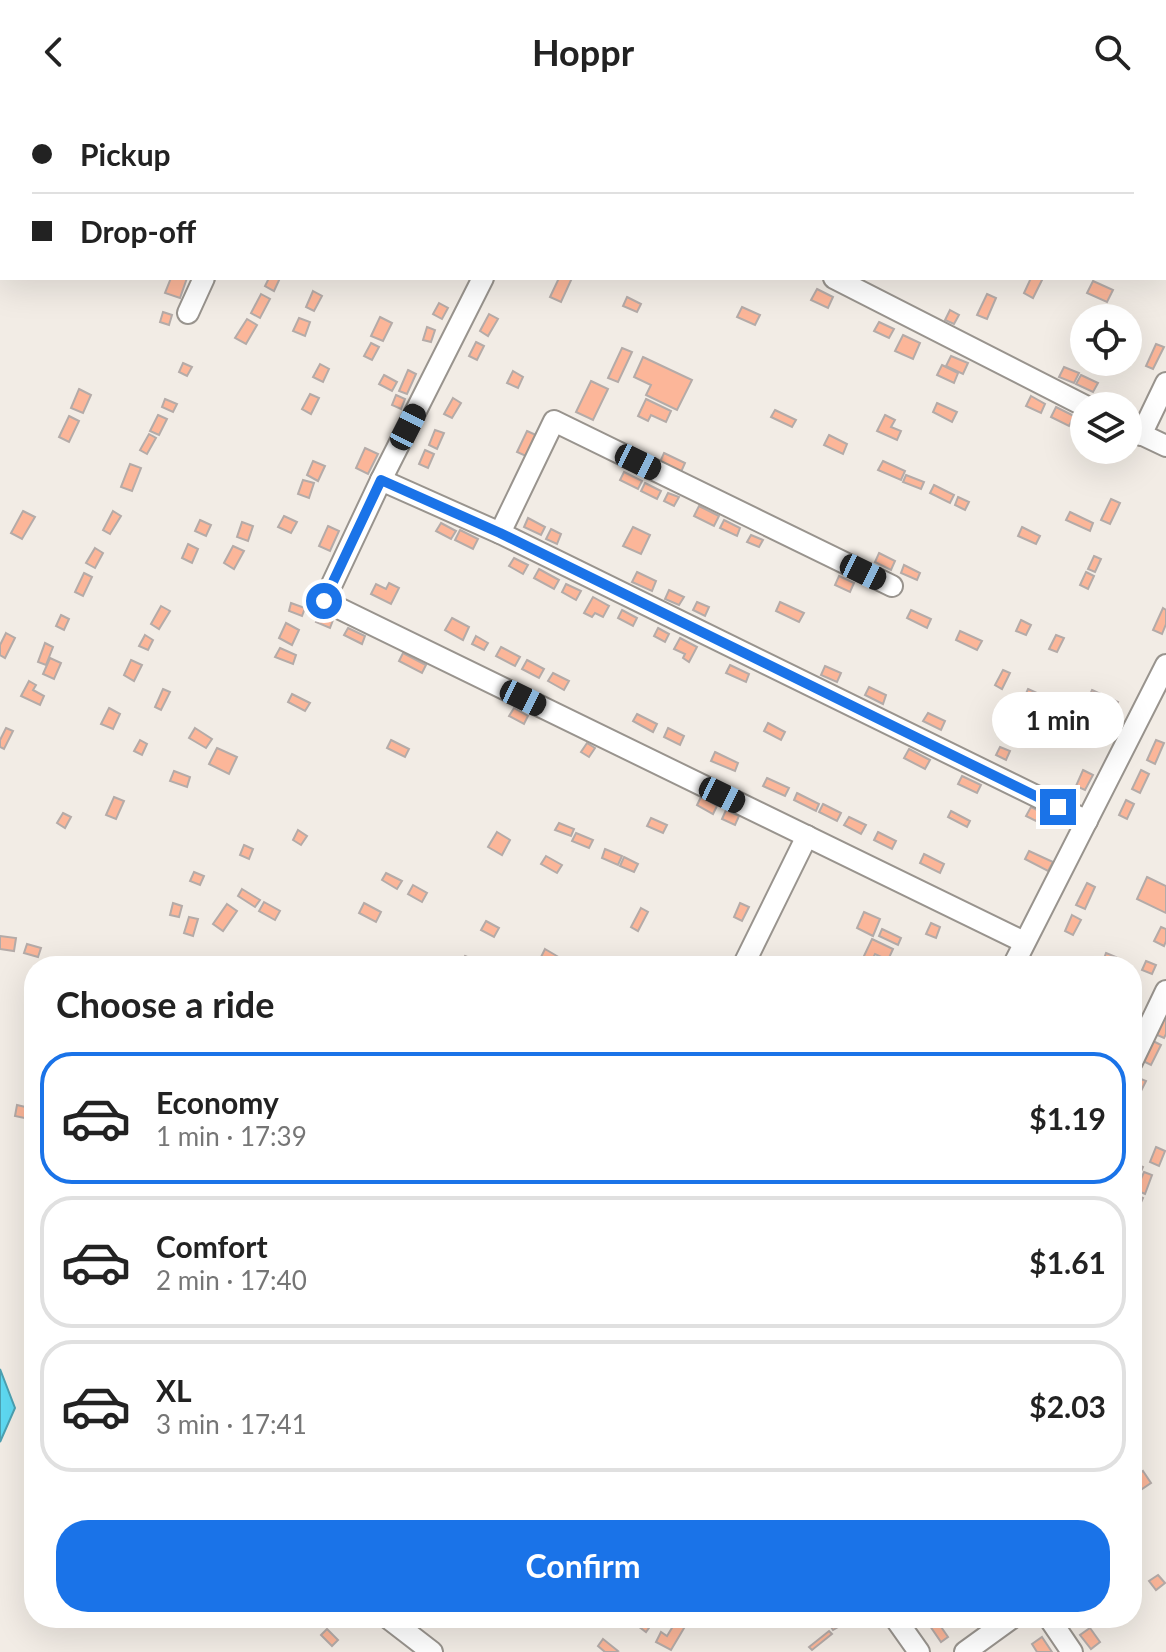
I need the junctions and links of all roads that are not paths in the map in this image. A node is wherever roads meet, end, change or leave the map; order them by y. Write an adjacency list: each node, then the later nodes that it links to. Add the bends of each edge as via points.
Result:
1 (203, 280): 4 (street)
2 (482, 280): 10 (street)
3 (838, 280): 6 (street)
4 (188, 313)
5 (1166, 383): 7 (street)
6 (1070, 398)
7 (1142, 420)
8 (1142, 434): 9 (street)
9 (1166, 446)
10 (381, 480): 11 (street); 15 (street, via 324,601)
11 (500, 533): 12 (street, via 554,421); 14 (street)
12 (892, 586)
13 (1166, 665): 14 (street)
14 (1087, 821): 16 (street)
15 (807, 836): 16 (street); 17 (street)
16 (1024, 942): 18 (street)
17 (748, 956)
18 (1018, 956)
19 (1166, 991): 20 (street)
20 (1142, 1041)
21 (401, 1628): 25 (street)
22 (902, 1628): 26 (street)
23 (998, 1628): 27 (street)
24 (1056, 1628): 28 (street)
25 (432, 1652)
26 (919, 1652)
27 (965, 1652)
28 (1072, 1652)

